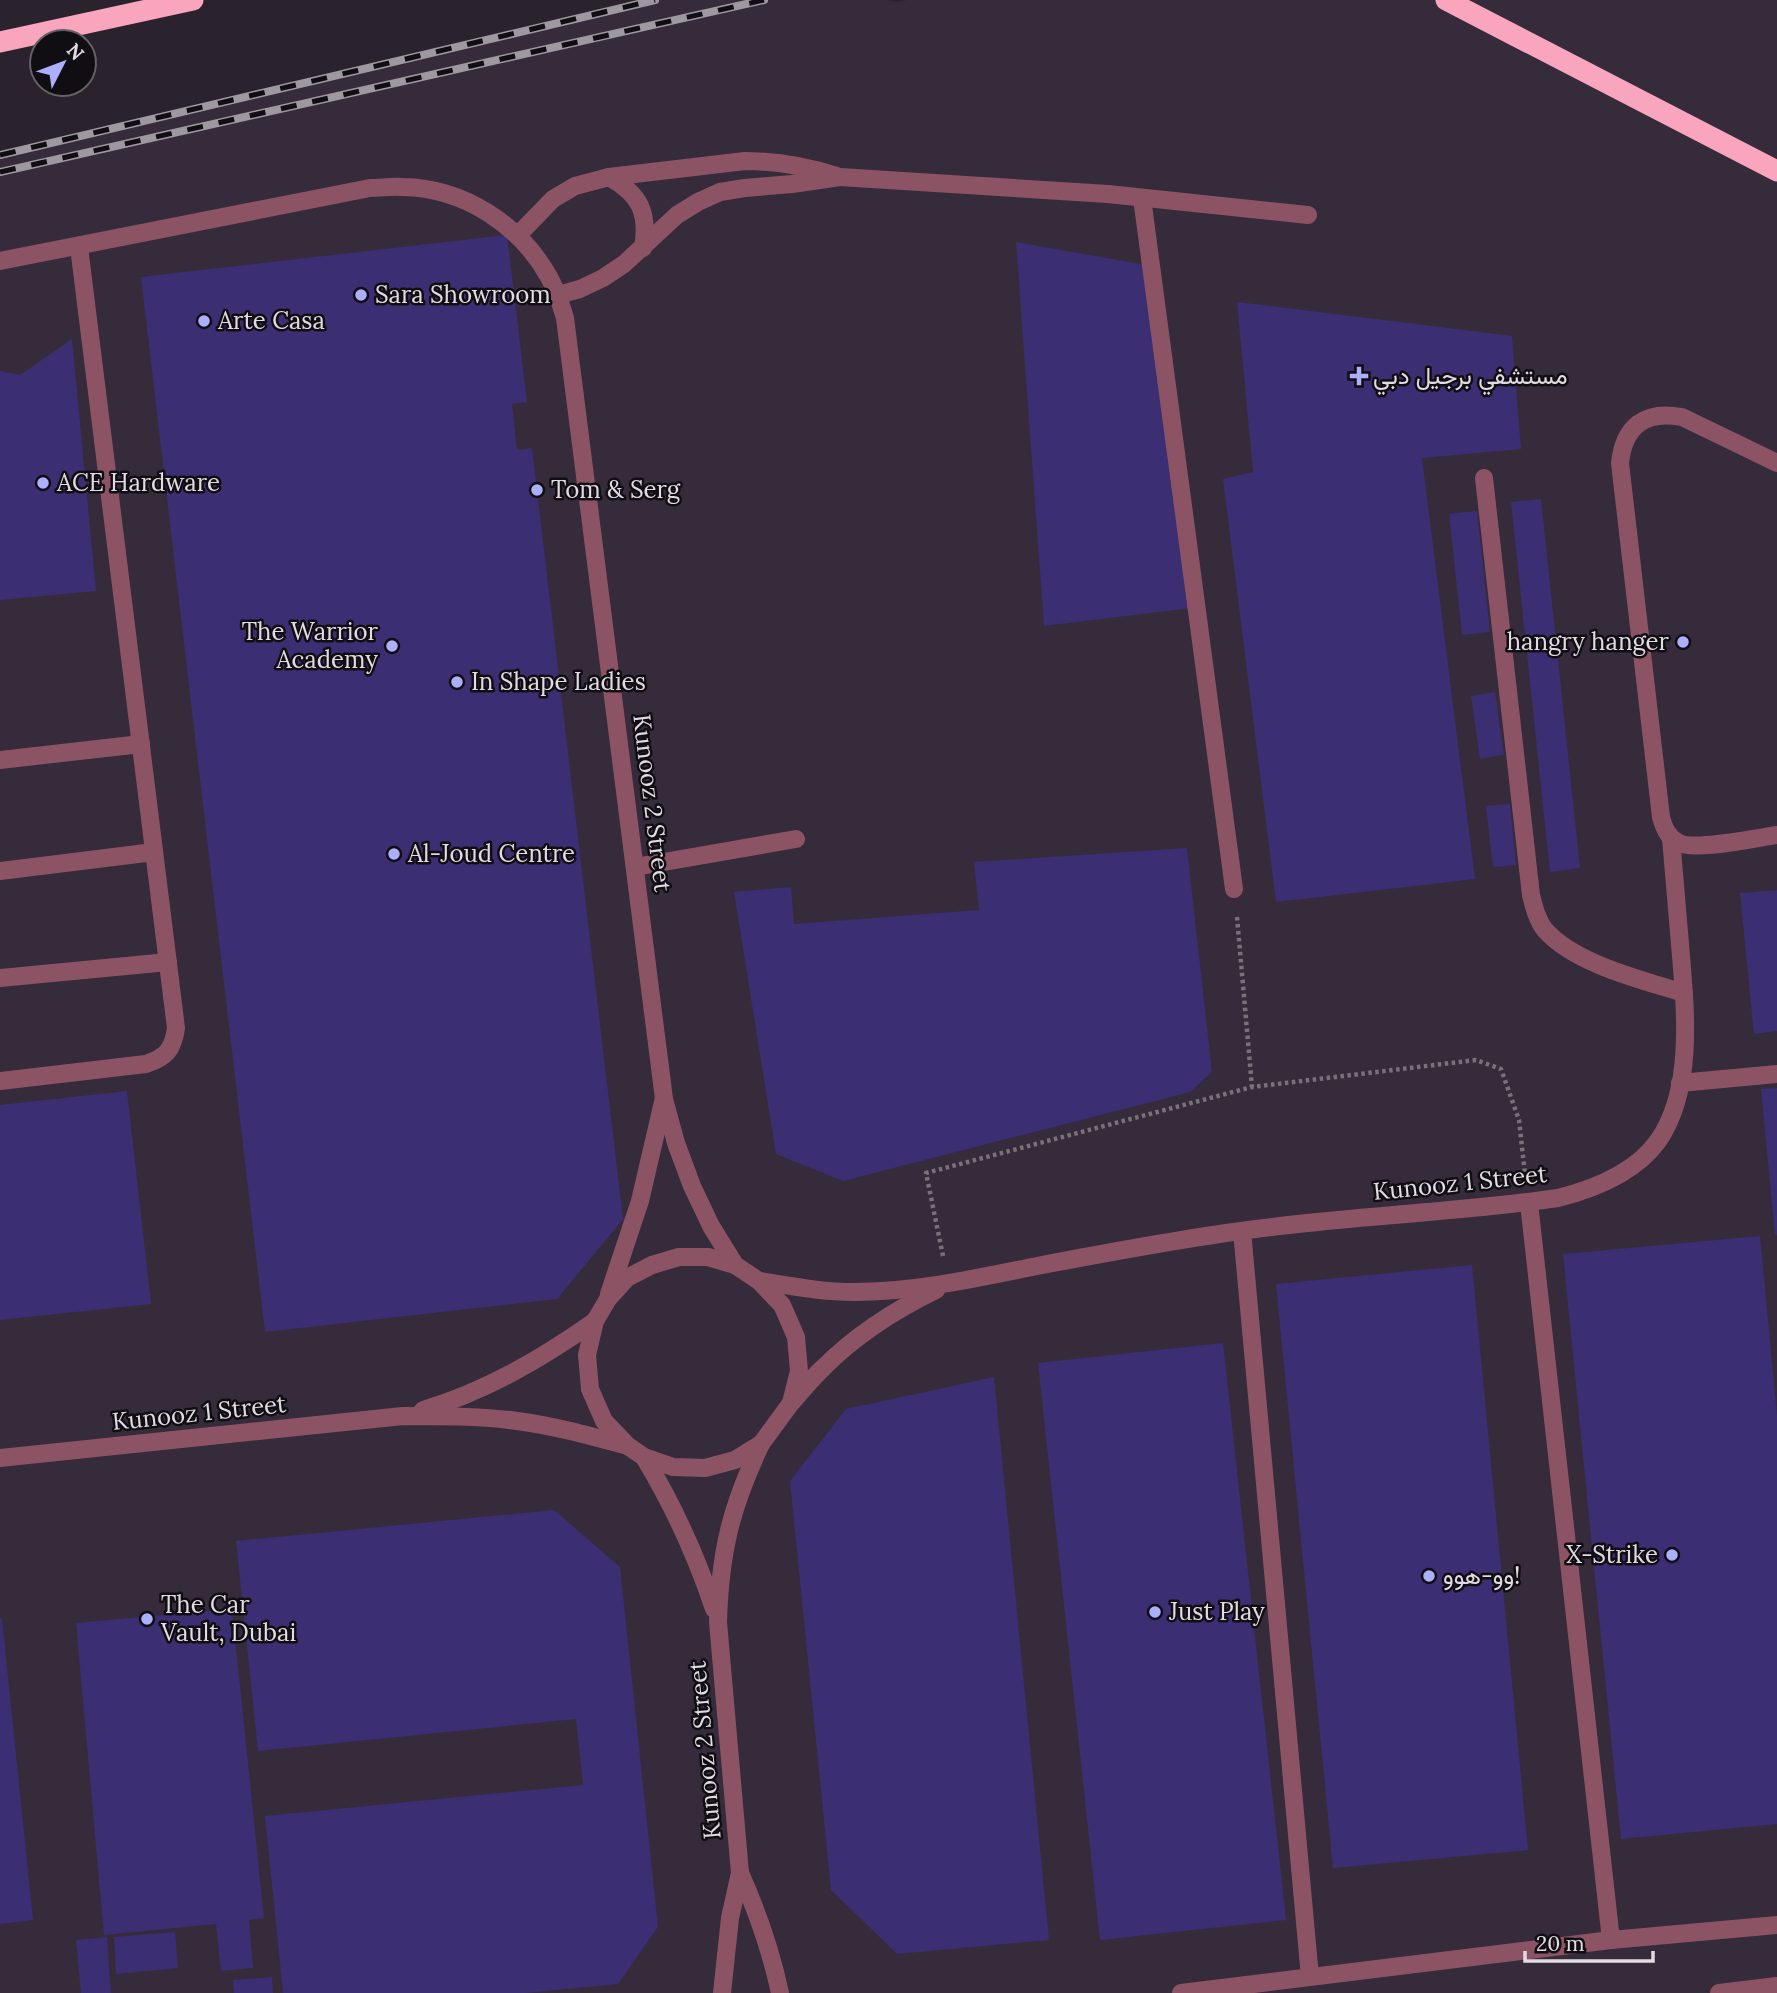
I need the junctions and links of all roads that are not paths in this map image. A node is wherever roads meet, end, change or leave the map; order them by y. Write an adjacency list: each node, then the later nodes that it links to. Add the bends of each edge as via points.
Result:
1 (193, 0): 3 (highway)
2 (1446, 0): 4 (highway)
3 (0, 42)
4 (1777, 171)
5 (609, 177): 6 (street, via 745,161 793,164); 9 (street, via 575,186 553,199); 11 (street, via 636,198 646,232)
6 (840, 177): 7 (street); 11 (street, via 720,192 677,215)
7 (1142, 198): 8 (street); 24 (street)
8 (1308, 215)
9 (518, 235): 10 (street, Kunooz 2 Street, via 471,203 441,192 405,187 370,188); 13 (street, Kunooz 2 Street)
10 (79, 247): 12 (street, Kunooz 2 Street); 16 (street)
11 (643, 248): 13 (street, via 603,278)
12 (0, 261)
13 (558, 295): 22 (street, Kunooz 2 Street, via 572,362)
14 (1777, 463): 19 (street, Kunooz 1 Street, via 1667,414 1638,424 1621,448 1661,817)
15 (1484, 478): 27 (street, via 1535,913 1544,929 1575,952 1605,968)
16 (141, 744): 17 (street); 21 (street)
17 (0, 760)
18 (1777, 835): 19 (street, via 1694,846)
19 (1671, 838): 27 (street, Kunooz 1 Street)
20 (796, 839): 22 (street)
21 (154, 852): 23 (street); 25 (street)
22 (635, 867): 31 (street, Kunooz 2 Street)
23 (0, 871)
24 (1234, 889)
25 (168, 962): 26 (street); 29 (street, via 176,1028 174,1040 159,1060)
26 (0, 978)
27 (1684, 993): 30 (street, Kunooz 1 Street)
28 (1777, 1074): 30 (street)
29 (0, 1081)
30 (1680, 1083): 32 (street, Kunooz 1 Street, via 1657,1142 1637,1162 1587,1191)
31 (664, 1099): 34 (street, Kunooz 2 Street, via 692,1186); 37 (street, Kunooz 2 Street, via 640,1200)
32 (1528, 1202): 33 (street, Kunooz 1 Street); 48 (street)
33 (1242, 1231): 36 (street, Kunooz 1 Street); 49 (street)
34 (735, 1265): 35 (street); 37 (street, via 680,1257 627,1278)
35 (759, 1280): 36 (street, Kunooz 1 Street, via 853,1292); 39 (street, via 782,1305 796,1337 799,1371)
36 (948, 1283): 39 (street, Kunooz 1 Street, via 862,1334 824,1366)
37 (608, 1299): 38 (street)
38 (595, 1321): 40 (street, Kunooz 1 Street, via 484,1388); 42 (street, via 587,1355 590,1389 604,1421)
39 (791, 1403): 41 (street)
40 (403, 1416): 42 (street, Kunooz 1 Street, via 516,1421); 44 (street, Kunooz 1 Street)
41 (761, 1444): 43 (street, via 735,1460 705,1468 673,1467); 45 (street, Kunooz 2 Street, via 732,1512 719,1585)
42 (628, 1446): 43 (street)
43 (644, 1457): 45 (street, Kunooz 2 Street, via 687,1537)
44 (0, 1458)
45 (718, 1622): 46 (street, Kunooz 2 Street)
46 (740, 1873): 51 (street, Kunooz 2 Street); 52 (street, Kunooz 2 Street, via 759,1915)
47 (1777, 1925): 48 (street)
48 (1611, 1940): 49 (street)
49 (1310, 1977): 53 (street)
50 (1777, 1986): 54 (street)
51 (722, 1993)
52 (779, 1993)
53 (1181, 1993)
54 (1719, 1993)

